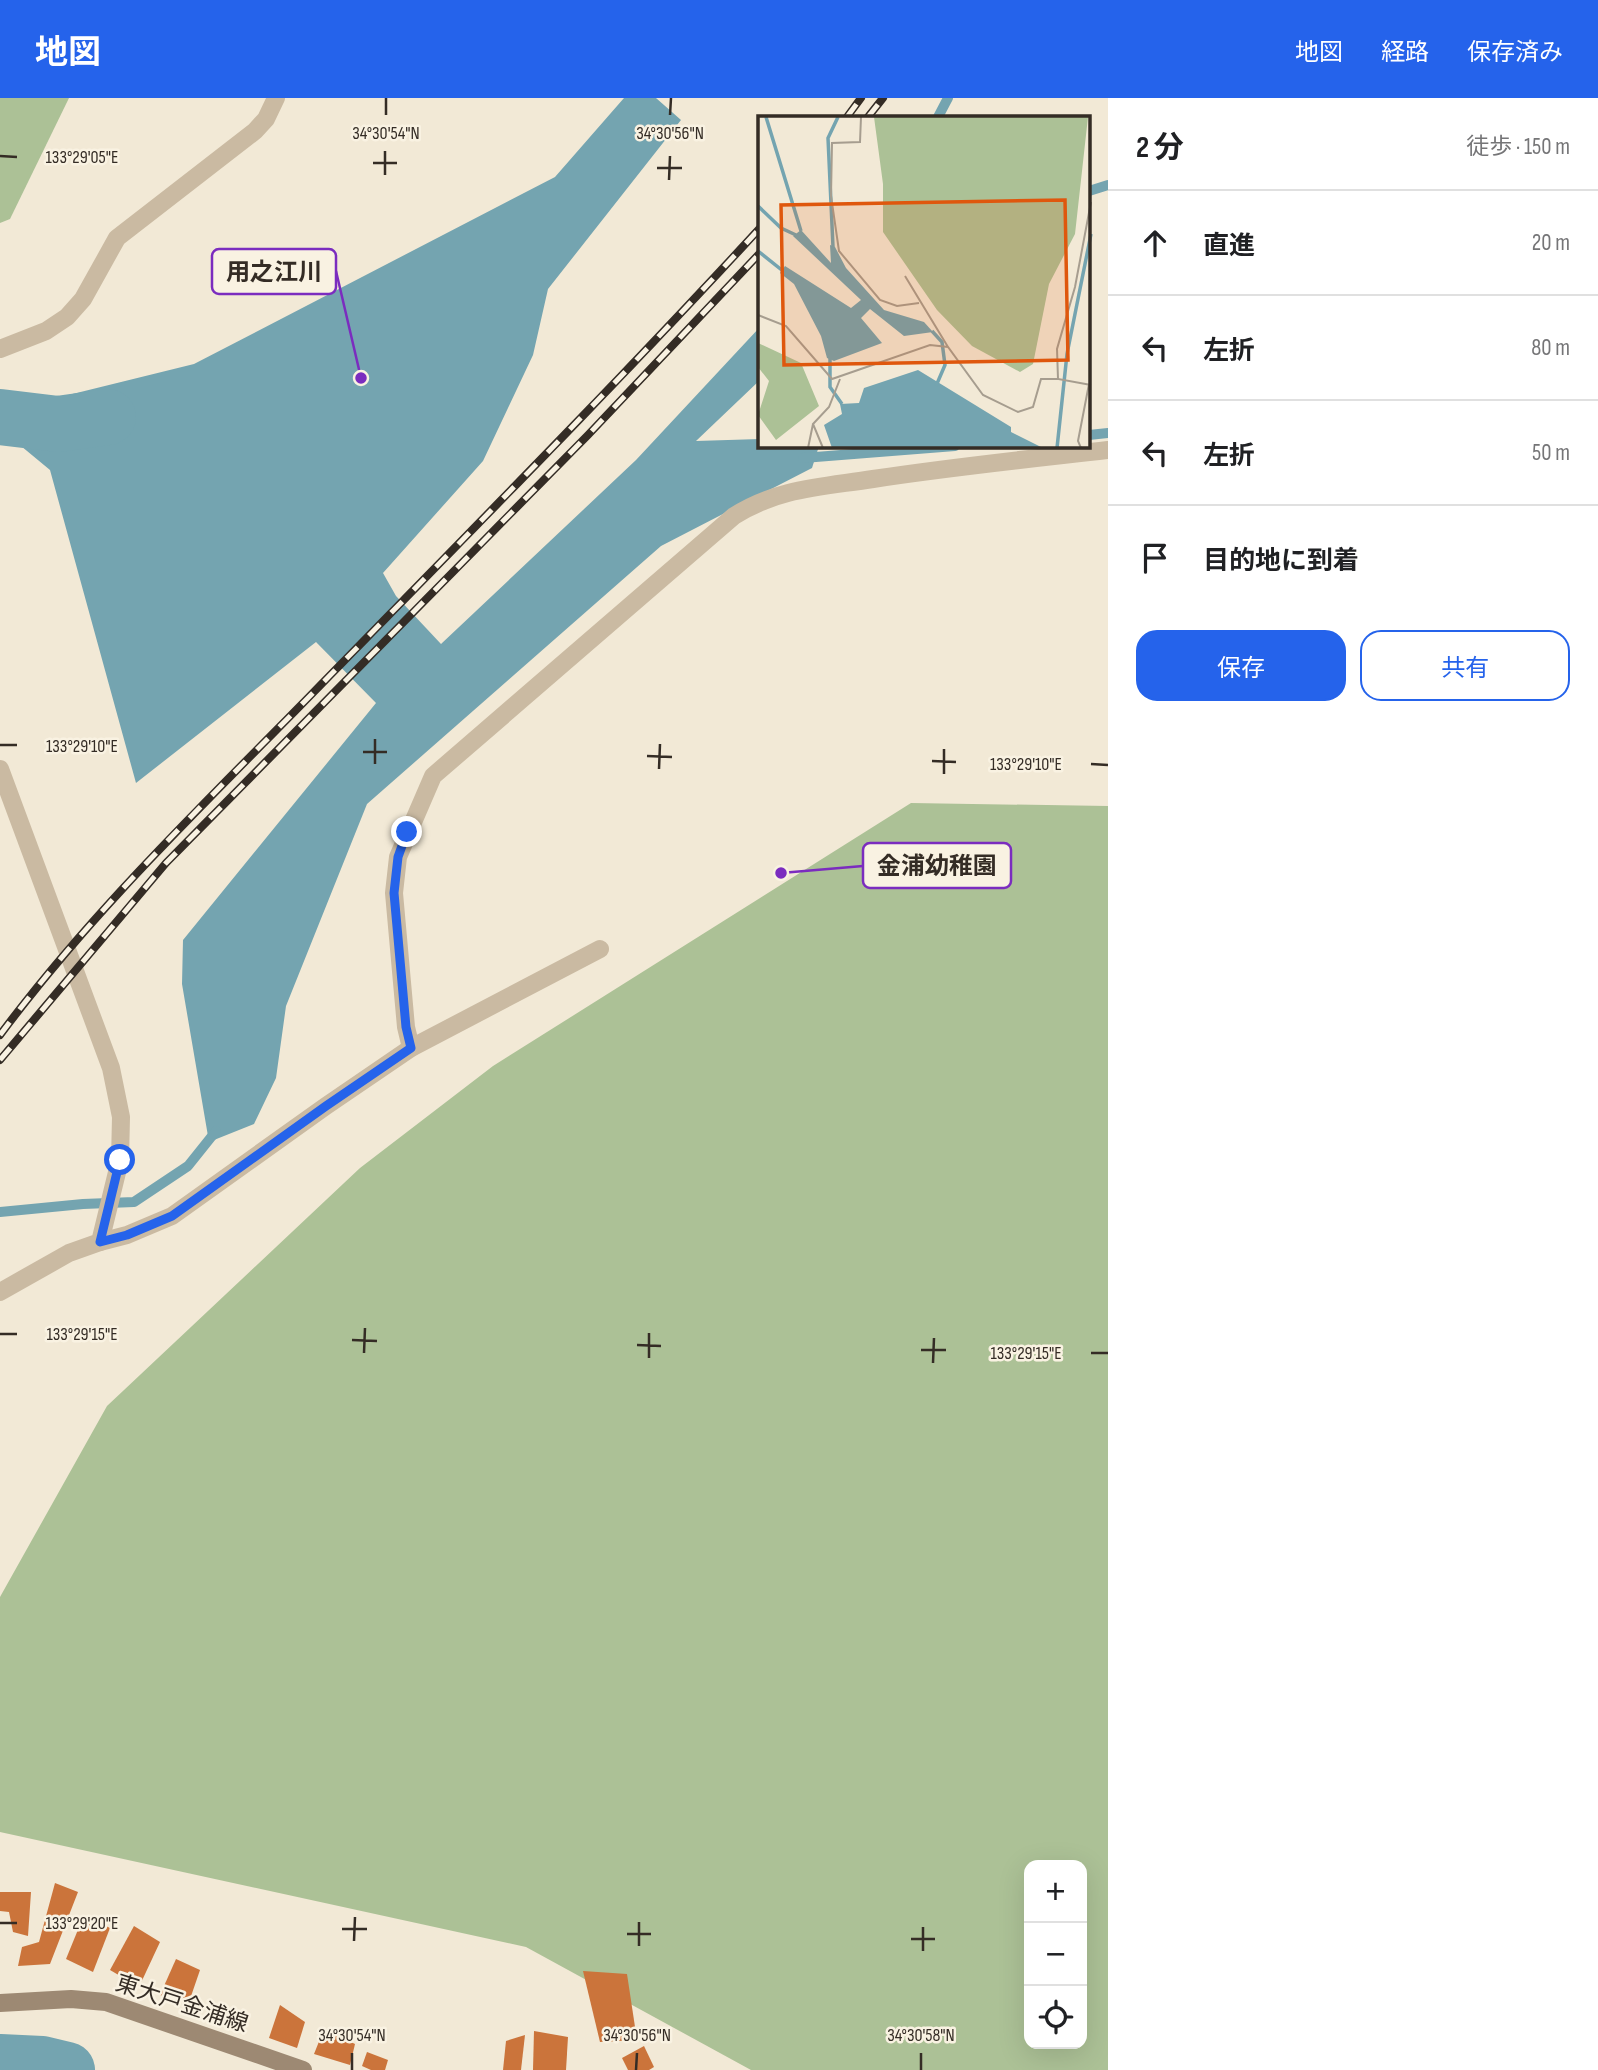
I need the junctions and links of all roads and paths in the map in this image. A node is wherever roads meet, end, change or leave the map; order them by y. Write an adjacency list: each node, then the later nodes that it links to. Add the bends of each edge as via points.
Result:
1 (276, 98): 2 (street, via 255,131 117,239 83,299 67,317 46,331)
2 (0, 349)
3 (1108, 450): 6 (street, via 947,467 782,493 734,516 433,776 398,857 394,893)
4 (0, 769): 7 (street, via 111,1068 121,1117 120,1160)
5 (600, 949): 6 (street)
6 (411, 1048): 7 (street, via 172,1216 127,1235)
7 (101, 1234): 8 (street)
8 (0, 1292)
9 (0, 2003): 10 (main road, 東大戸金浦線, via 106,2002)
10 (303, 2070)

